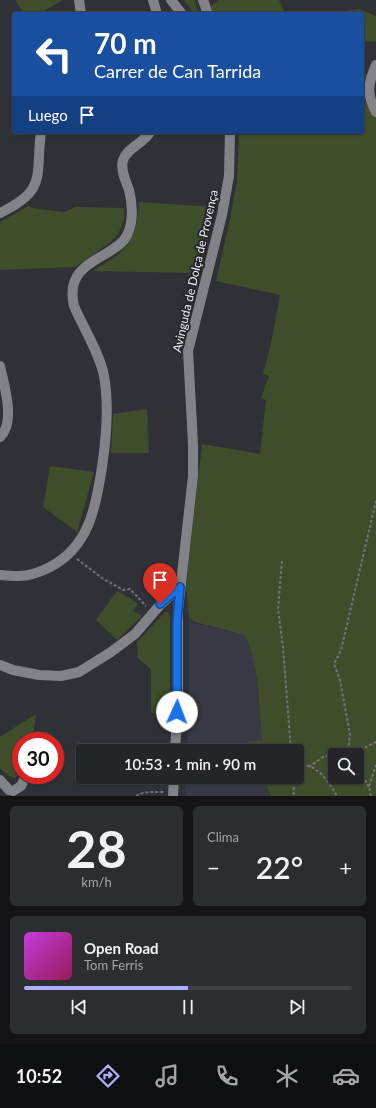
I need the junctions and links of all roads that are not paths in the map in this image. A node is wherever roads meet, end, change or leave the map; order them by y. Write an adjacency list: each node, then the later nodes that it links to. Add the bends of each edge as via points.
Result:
1 (79, 0): 5 (street)
2 (153, 0): 6 (street)
3 (171, 0): 7 (street)
4 (203, 0): 8 (street)
5 (81, 12)
6 (156, 12)
7 (180, 12)
8 (207, 12)
9 (376, 65): 10 (street, via 369,86 370,100)
10 (376, 112)
11 (41, 134): 14 (street, via 36,183 23,200)
12 (148, 134): 17 (street, via 123,160 132,209 125,239 82,269 74,280 72,289 74,306 101,365 106,386 106,443 92,516 79,544 58,563 32,575)
13 (230, 134): 18 (street, Avinguda de Dolça de Provença, via 229,176 222,215 188,351 193,476)
14 (0, 214)
15 (0, 366): 16 (street, via 8,415 7,426)
16 (0, 437)
17 (0, 575)
18 (180, 587): 19 (street, via 160,604 135,634 79,672 61,676 39,675); 20 (street, Avinguda de Dolça de Provença)
19 (0, 665)
20 (175, 744)
21 (0, 780): 22 (street, via 13,791)
22 (22, 784)
23 (174, 784): 24 (street)
24 (174, 795)

